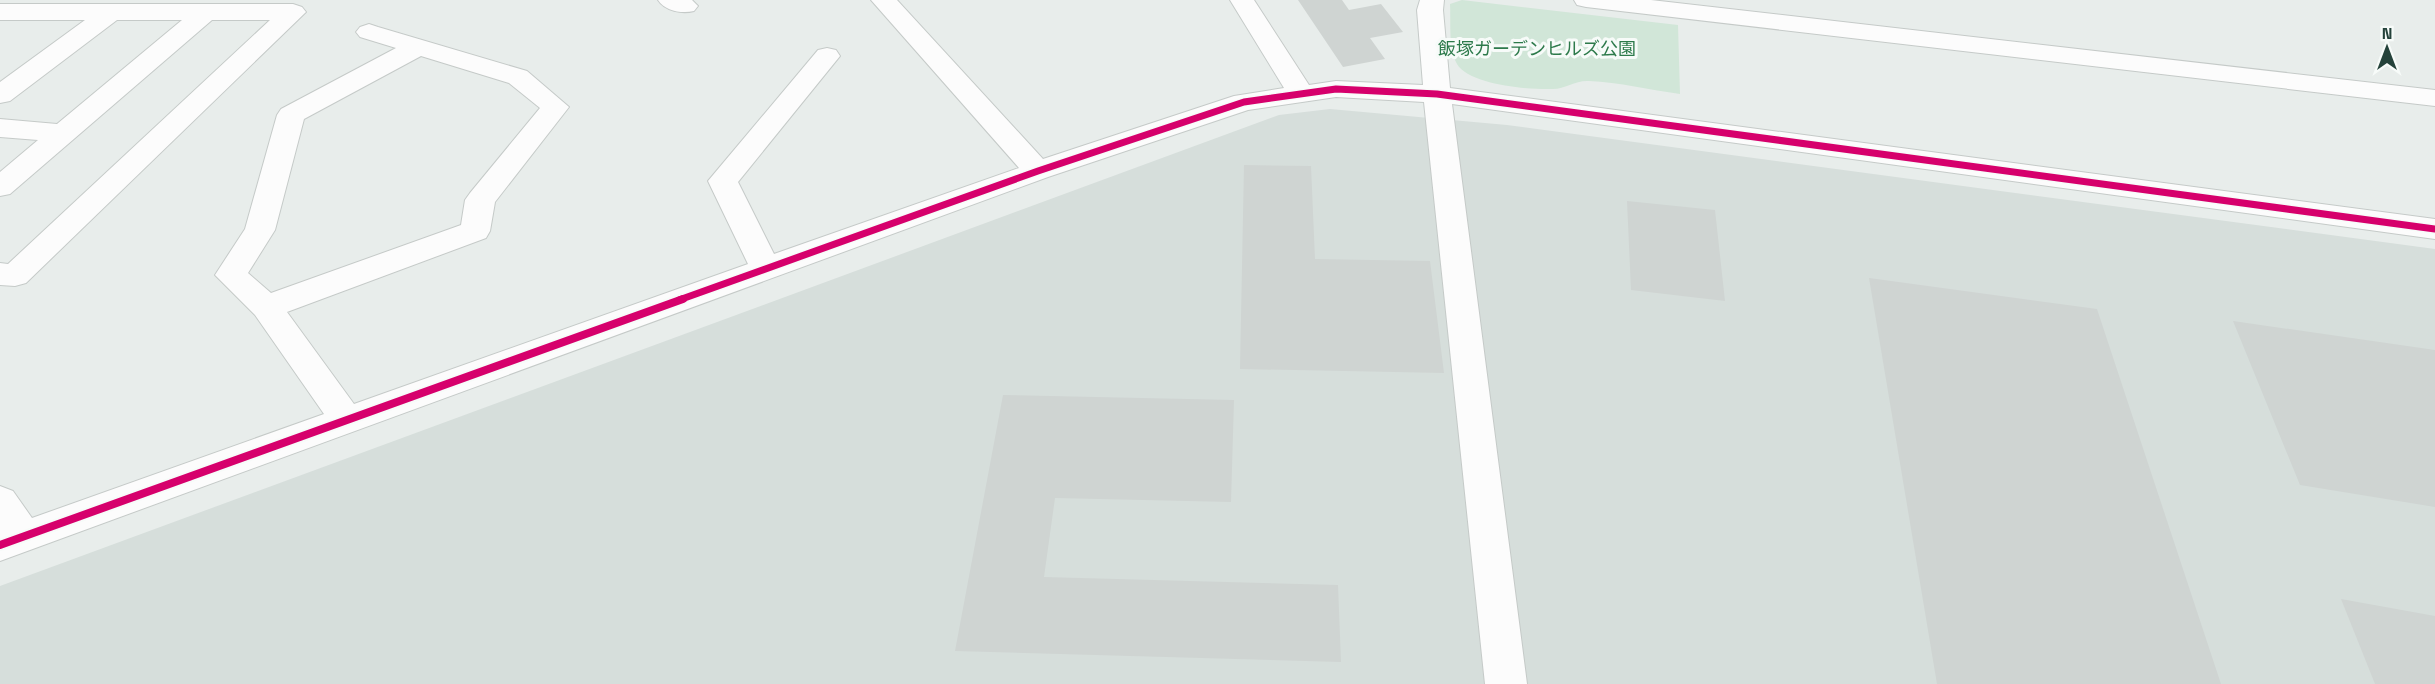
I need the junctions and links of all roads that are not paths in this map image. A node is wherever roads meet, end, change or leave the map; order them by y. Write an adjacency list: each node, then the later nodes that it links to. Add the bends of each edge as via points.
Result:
1 (8, 0): 6 (street)
2 (882, 0): 21 (street)
3 (1242, 0): 15 (street)
4 (1586, 0): 8 (street)
5 (1425, 3): 16 (street)
6 (0, 4)
7 (298, 6): 11 (street); 25 (street, via 15,275)
8 (1761, 10): 18 (street)
9 (0, 12): 10 (street)
10 (111, 12): 11 (street); 17 (street)
11 (206, 12): 20 (street)
12 (369, 32): 13 (street)
13 (418, 47): 26 (street, via 291,115 260,230 231,275); 26 (street, via 518,77 555,107 480,200 476,231)
14 (827, 56): 24 (street, via 723,182)
15 (1301, 94): 16 (street, via 1336,89); 21 (street, via 1244,102)
16 (1437, 94): 23 (street); 30 (street)
17 (0, 95)
18 (2435, 98)
19 (0, 128): 20 (street)
20 (62, 133): 22 (street)
21 (1038, 171): 24 (street)
22 (0, 187)
23 (2435, 230)
24 (766, 269): 27 (street)
25 (0, 274)
26 (266, 307): 27 (street)
27 (347, 420): 29 (street)
28 (0, 501): 29 (street)
29 (12, 540)
30 (1506, 684)

